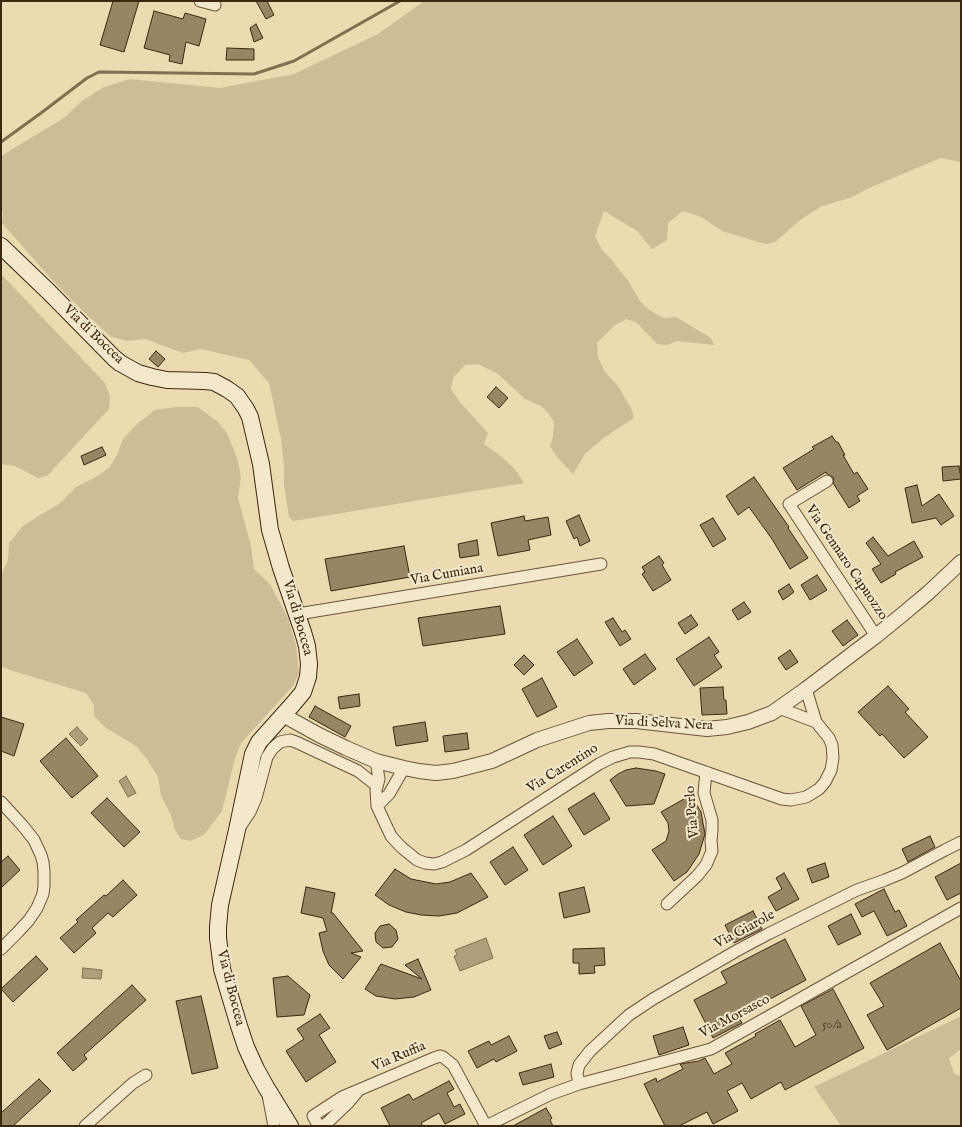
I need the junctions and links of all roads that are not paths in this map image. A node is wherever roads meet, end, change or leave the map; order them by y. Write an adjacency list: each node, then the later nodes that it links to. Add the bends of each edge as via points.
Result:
1 (200, 1): 2 (street)
2 (215, 5)
3 (1, 246): 7 (main road, Via di Boccea, via 126,367 138,373 167,380 214,382 241,400 250,417 270,530)
4 (827, 481): 8 (street, Via Gennaro Capuozzo, via 789,504)
5 (961, 562): 8 (street, Via di Selva Nera)
6 (601, 564): 7 (street, Via Cumiana)
7 (298, 614): 11 (main road, Via di Boccea, via 308,646 309,671 303,692)
8 (876, 636): 9 (street, Via di Selva Nera)
9 (806, 689): 10 (street, Via di Selva Nera); 12 (street, Via Carentino)
10 (779, 708): 12 (street); 14 (street, Via di Selva Nera, via 748,722 707,729 636,721 590,723 537,740 492,761 468,767 436,773)
11 (283, 715): 13 (street, Via di Selva Nera, via 332,742); 19 (main road, Via di Boccea, via 259,742 253,754)
12 (816, 722): 15 (street, Via Carentino, via 829,738 833,758 825,782 806,797 782,799)
13 (376, 761): 14 (street, Via di Selva Nera); 16 (street, Via Carentino, via 379,779)
14 (404, 768): 18 (street, via 389,794)
15 (706, 772): 18 (street, Via Carentino, via 654,754 630,752 613,757 576,778 466,850 434,864 417,860 401,847 392,836); 21 (street, Via Perlo, via 704,793 712,820 712,851 706,865 697,876)
16 (377, 786): 18 (street, Via Carentino); 19 (street, via 358,771 296,742 280,742 267,757 256,798)
17 (1, 802): 23 (street, via 34,840 43,862 44,886 37,908 29,920)
18 (377, 806)
19 (237, 830): 26 (main road, Via di Boccea, via 220,905 219,949 226,986 238,1026)
20 (961, 842): 25 (street, Via Giarole, via 902,873 857,890 768,934 653,999 629,1015 590,1051 579,1065)
21 (667, 904)
22 (961, 908): 25 (street, Via Morsasco, via 711,1049)
23 (1, 949)
24 (146, 1075): 28 (street, via 133,1083)
25 (579, 1084): 31 (street, Via Morsasco, via 551,1094)
26 (266, 1087): 29 (street); 30 (main road, Via di Boccea)
27 (358, 1091): 31 (street, Via Ruffia, via 440,1056 453,1065)
28 (84, 1126)
29 (274, 1126)
30 (290, 1126)
31 (486, 1126)

